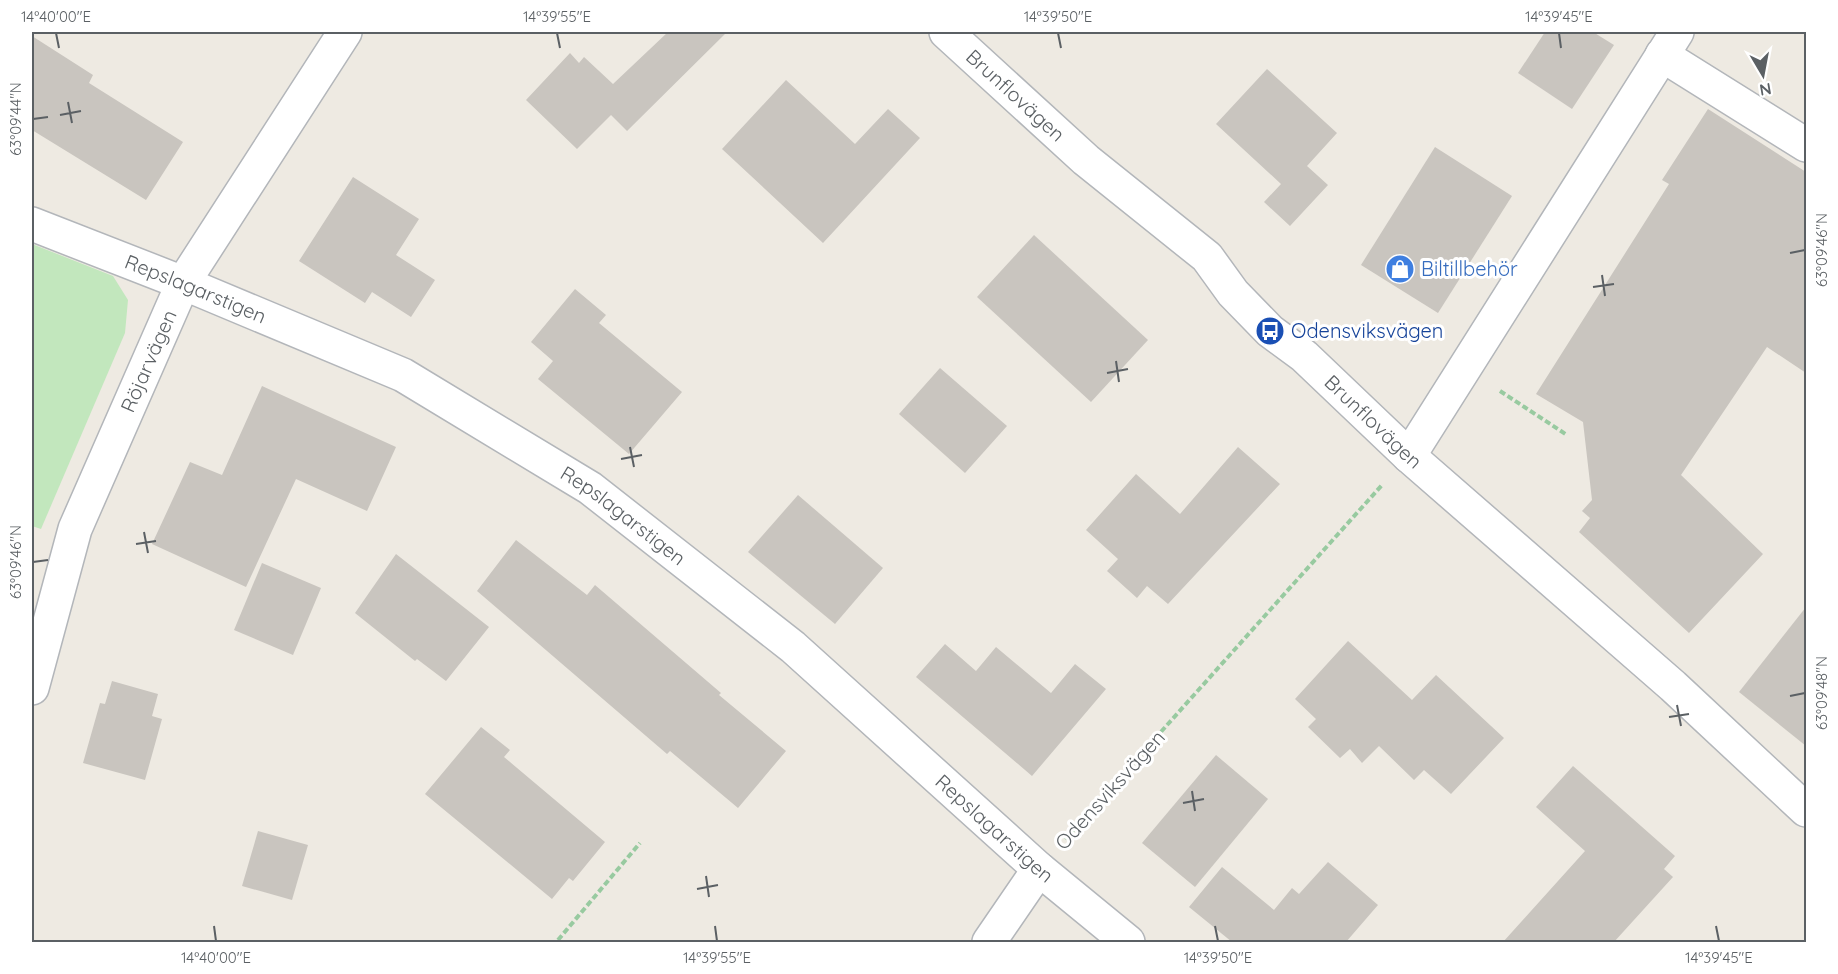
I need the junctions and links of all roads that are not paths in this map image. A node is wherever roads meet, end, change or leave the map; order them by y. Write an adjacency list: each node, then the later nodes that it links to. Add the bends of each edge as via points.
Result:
1 (345, 32): 6 (street, Röjarvägen)
2 (946, 32): 7 (street, Brunflovägen, via 1086,160 1208,257 1233,293 1269,331 1304,356)
3 (1670, 43): 4 (street); 7 (street)
4 (1806, 145)
5 (32, 224): 6 (street, Repslagarstigen)
6 (183, 283): 8 (street, Röjarvägen, via 75,529); 10 (street, Repslagarstigen, via 403,375 590,488 793,647)
7 (1409, 456): 9 (street, Brunflovägen, via 1665,678)
8 (32, 688)
9 (1806, 810)
10 (1039, 869): 11 (street); 12 (street, Repslagarstigen)
11 (989, 942)
12 (1128, 942)

